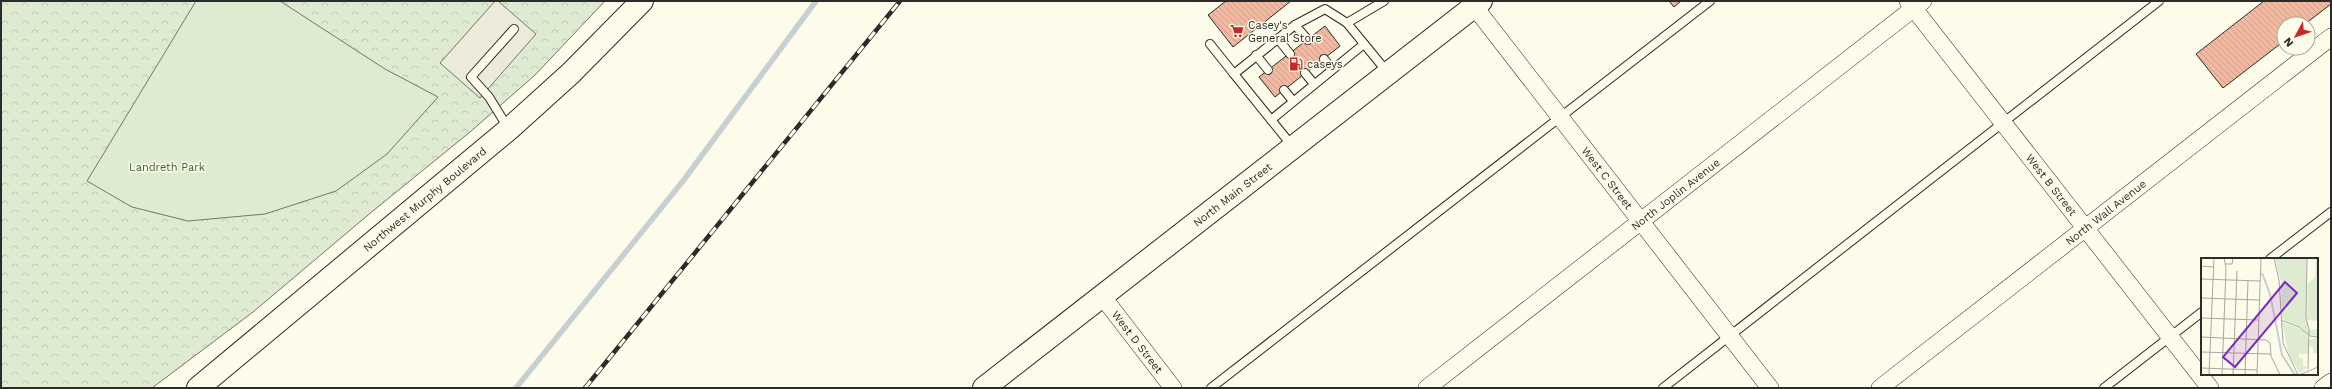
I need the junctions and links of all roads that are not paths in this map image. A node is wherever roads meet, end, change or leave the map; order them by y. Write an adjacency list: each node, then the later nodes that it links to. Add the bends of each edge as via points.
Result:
1 (642, 1): 29 (main road, Northwest Murphy Boulevard, via 571,73)
2 (1384, 1): 7 (lane)
3 (1710, 1): 26 (lane)
4 (2159, 1): 28 (lane)
5 (1475, 3): 22 (main road, North Main Street); 26 (street, West C Street)
6 (1915, 3): 28 (street, West B Street); 32 (street, North Joplin Avenue)
7 (1347, 23): 8 (lane, via 1325,9); 14 (lane)
8 (1296, 24): 11 (lane); 12 (lane)
9 (514, 29): 29 (lane, via 472,77)
10 (2331, 38): 33 (street, North Wall Avenue)
11 (1278, 39): 15 (lane); 16 (lane)
12 (1308, 40)
13 (1210, 44): 21 (lane)
14 (1364, 44): 19 (lane); 22 (lane)
15 (1290, 54)
16 (1256, 55): 18 (lane); 21 (lane)
17 (1324, 58): 19 (lane)
18 (1268, 70)
19 (1332, 70): 23 (lane)
20 (1305, 73): 23 (lane)
21 (1234, 74): 27 (lane)
22 (1388, 74): 30 (main road, North Main Street)
23 (1314, 84): 25 (lane)
24 (1284, 90): 25 (lane)
25 (1293, 102): 27 (lane)
26 (1560, 118): 32 (street, West C Street); 43 (lane)
27 (1271, 120): 30 (lane)
28 (2003, 123): 33 (street, West B Street); 37 (lane)
29 (509, 130): 40 (main road, Northwest Murphy Boulevard)
30 (1293, 147): 35 (main road, North Main Street)
31 (2331, 212): 34 (lane)
32 (1641, 222): 37 (street, West C Street); 44 (street, North Joplin Avenue)
33 (2086, 228): 38 (street, West B Street); 47 (street, North Wall Avenue)
34 (2271, 258)
35 (1102, 296): 41 (main road, North Main Street); 42 (street, West D Street)
36 (2201, 313): 38 (lane)
37 (1729, 336): 45 (lane); 46 (street, West C Street)
38 (2170, 337): 48 (lane); 49 (street, West B Street)
39 (2331, 382): 50 (street)
40 (198, 388)
41 (984, 388)
42 (1173, 388)
43 (1211, 388)
44 (1427, 388)
45 (1663, 388)
46 (1770, 388)
47 (1880, 388)
48 (2104, 388)
49 (2210, 388)
50 (2323, 388)

